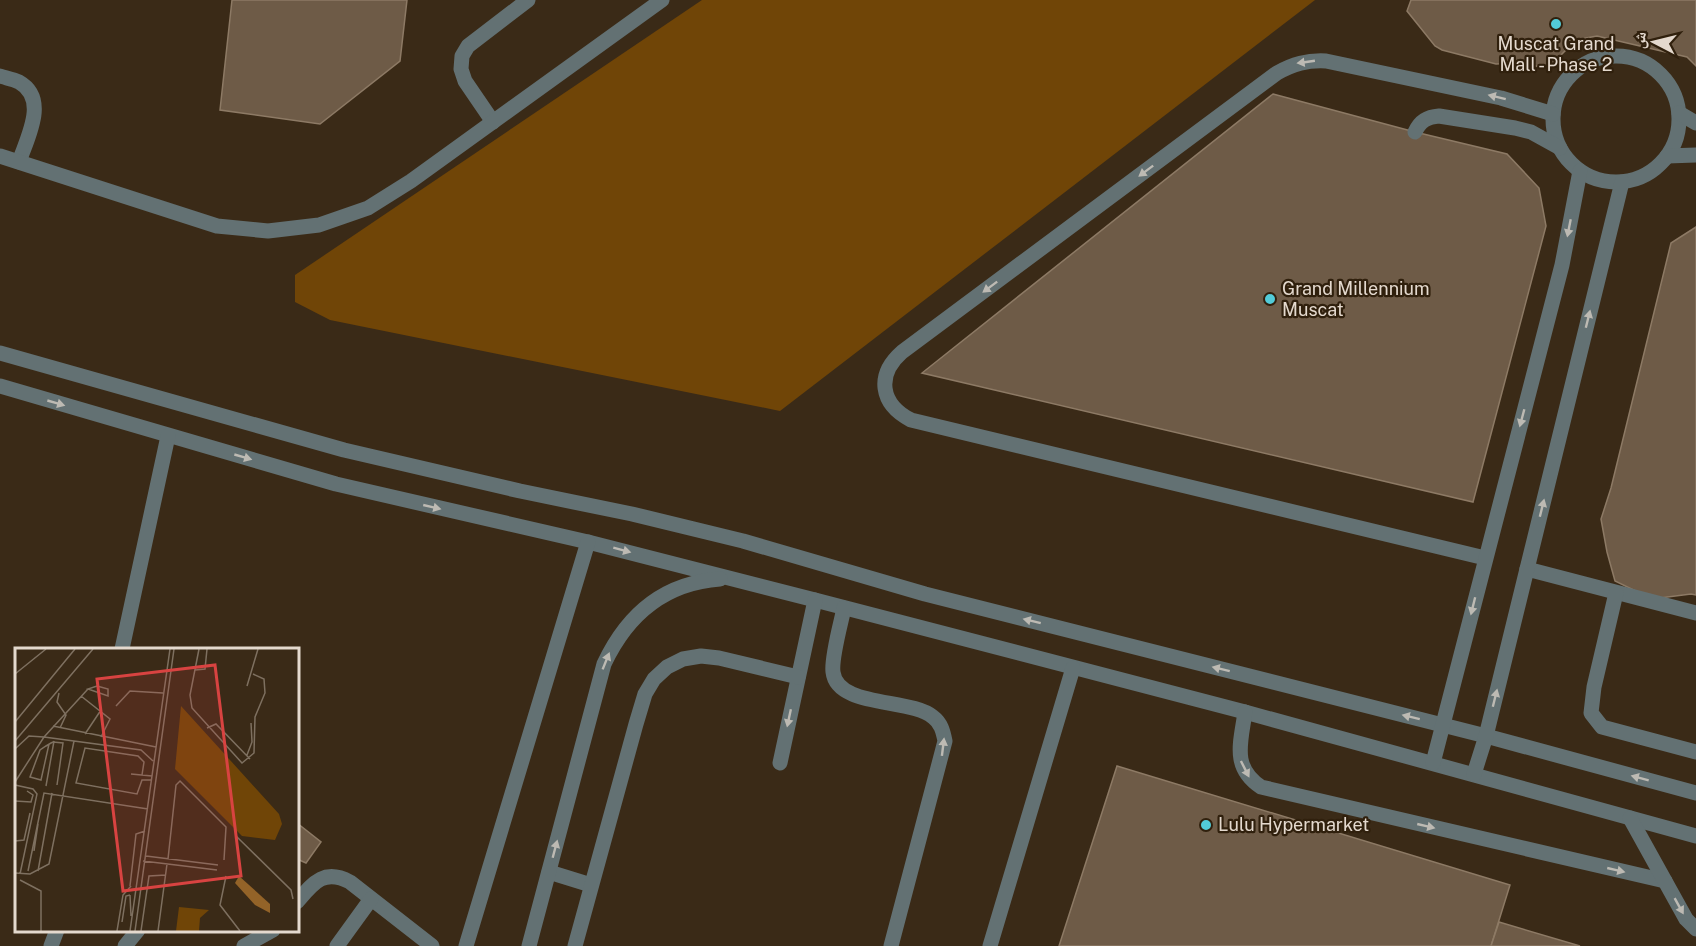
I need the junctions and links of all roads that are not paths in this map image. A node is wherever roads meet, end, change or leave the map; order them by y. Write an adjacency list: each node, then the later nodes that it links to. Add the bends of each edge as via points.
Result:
1 (528, 0): 6 (street, via 468,46 462,56 465,81)
2 (662, 0): 6 (street)
3 (0, 76): 13 (street, via 19,82 34,101 35,113)
4 (1679, 112): 5 (street, via 1665,78 1634,57 1615,55 1597,58 1566,79); 7 (street); 12 (street, via 1674,143)
5 (1553, 114): 9 (street); 20 (street, one-way to 20, via 1501,98 1326,61 1288,66 902,352 893,360 885,383 891,406 911,420)
6 (493, 122): 13 (street, via 368,208 319,225 268,231 217,226)
7 (1696, 123)
8 (1415, 132): 9 (street, via 1424,120 1439,116 1531,132)
9 (1560, 148): 14 (street)
10 (1696, 155): 12 (street)
11 (0, 156): 13 (street)
12 (1667, 156): 15 (street, via 1655,169)
13 (19, 162)
14 (1580, 171): 15 (street, via 1593,178); 20 (street, one-way to 20, via 1562,265)
15 (1622, 182): 21 (street, one-way to 15)
16 (0, 353): 31 (street, one-way to 16, via 925,594 743,541 344,450)
17 (0, 387): 18 (street, one-way to 18)
18 (168, 436): 19 (street, one-way to 19, via 336,484); 27 (street)
19 (588, 542): 22 (street, one-way to 22); 54 (street)
20 (1485, 558): 31 (street, one-way to 31)
21 (1527, 569): 23 (street); 32 (street, one-way to 21)
22 (729, 578): 24 (street); 40 (street, one-way to 22, via 604,664 613,645 653,601 699,582)
23 (1616, 593): 26 (street); 33 (street, via 1591,713 1602,727)
24 (815, 600): 25 (street); 29 (street)
25 (844, 608): 28 (street); 57 (street, one-way to 25, via 944,750 944,732 927,712 852,694 838,685 833,670)
26 (1696, 614)
27 (122, 648)
28 (1073, 668): 30 (street); 58 (street)
29 (798, 677): 34 (street, one-way to 34); 42 (street, via 701,656 683,659 654,679 645,694)
30 (1245, 712): 35 (street); 41 (street, one-way to 41, via 1240,760 1244,771 1260,787)
31 (1442, 725): 32 (street); 35 (street)
32 (1486, 736): 36 (street); 37 (street, one-way to 32)
33 (1696, 752)
34 (780, 763)
35 (1433, 763): 36 (street)
36 (1474, 774): 38 (street)
37 (1696, 793)
38 (1630, 818): 39 (street); 41 (street)
39 (1696, 836)
40 (549, 872): 42 (street); 55 (street)
41 (1665, 881): 45 (street, one-way to 45)
42 (591, 885): 56 (street)
43 (371, 899): 44 (street, via 350,882 332,876 314,883); 52 (street); 53 (street)
44 (298, 901)
45 (1696, 929)
46 (57, 931): 50 (street)
47 (137, 931): 51 (street)
48 (271, 931): 49 (street)
49 (246, 945)
50 (51, 946)
51 (125, 946)
52 (337, 946)
53 (432, 946)
54 (466, 946)
55 (529, 946)
56 (575, 946)
57 (891, 946)
58 (990, 946)

